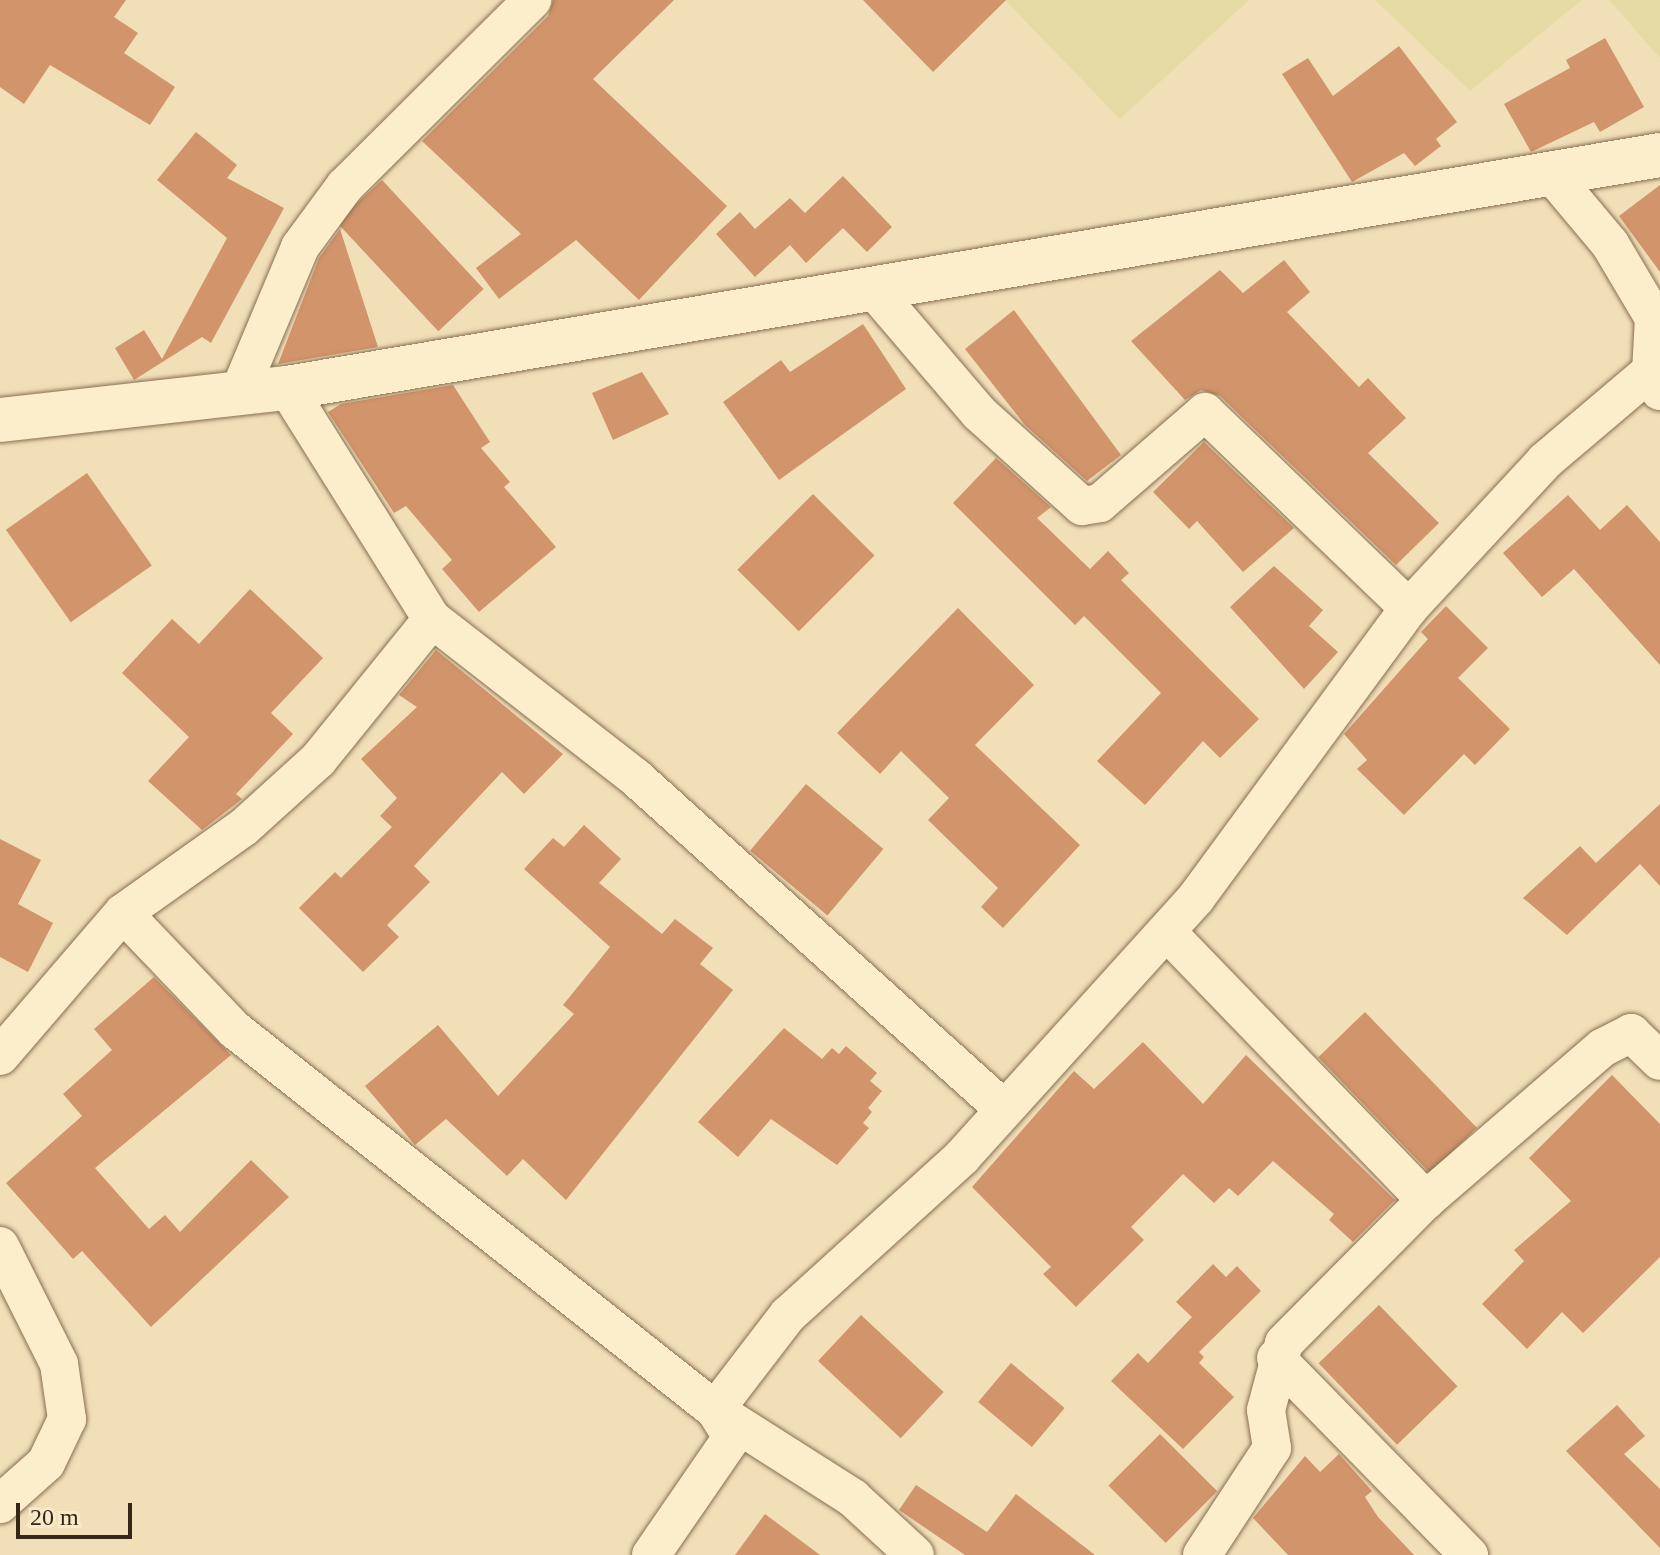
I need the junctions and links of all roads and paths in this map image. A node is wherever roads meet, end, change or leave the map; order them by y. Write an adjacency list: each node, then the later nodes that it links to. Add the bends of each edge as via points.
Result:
1 (532, 0): 7 (street, via 345,186 300,247)
2 (1660, 155): 3 (street)
3 (1553, 176): 4 (street); 5 (street, via 1610,244 1654,318)
4 (874, 290): 6 (street); 9 (street, via 979,413 1082,506 1100,503 1205,412)
5 (1656, 381): 9 (street, via 1545,461)
6 (287, 388): 7 (street); 10 (street)
7 (240, 390): 8 (street)
8 (0, 420)
9 (1409, 608): 12 (street)
10 (432, 619): 11 (street, via 318,760 244,827); 15 (street, via 635,777)
11 (123, 913): 13 (street); 19 (street, via 235,1030)
12 (1167, 932): 15 (street); 16 (street)
13 (0, 1056)
14 (1660, 1061): 16 (street, via 1631,1033 1602,1048)
15 (1004, 1109): 19 (street, via 895,1221 809,1292)
16 (1426, 1200): 18 (street, via 1284,1343)
17 (0, 1246): 20 (street, via 59,1364 67,1419 46,1463)
18 (1276, 1358): 23 (street, via 1266,1410 1272,1448); 24 (street)
19 (715, 1410): 21 (street, via 732,1437); 22 (street, via 807,1463)
20 (0, 1504)
21 (651, 1555)
22 (915, 1555)
23 (1202, 1555)
24 (1469, 1555)

